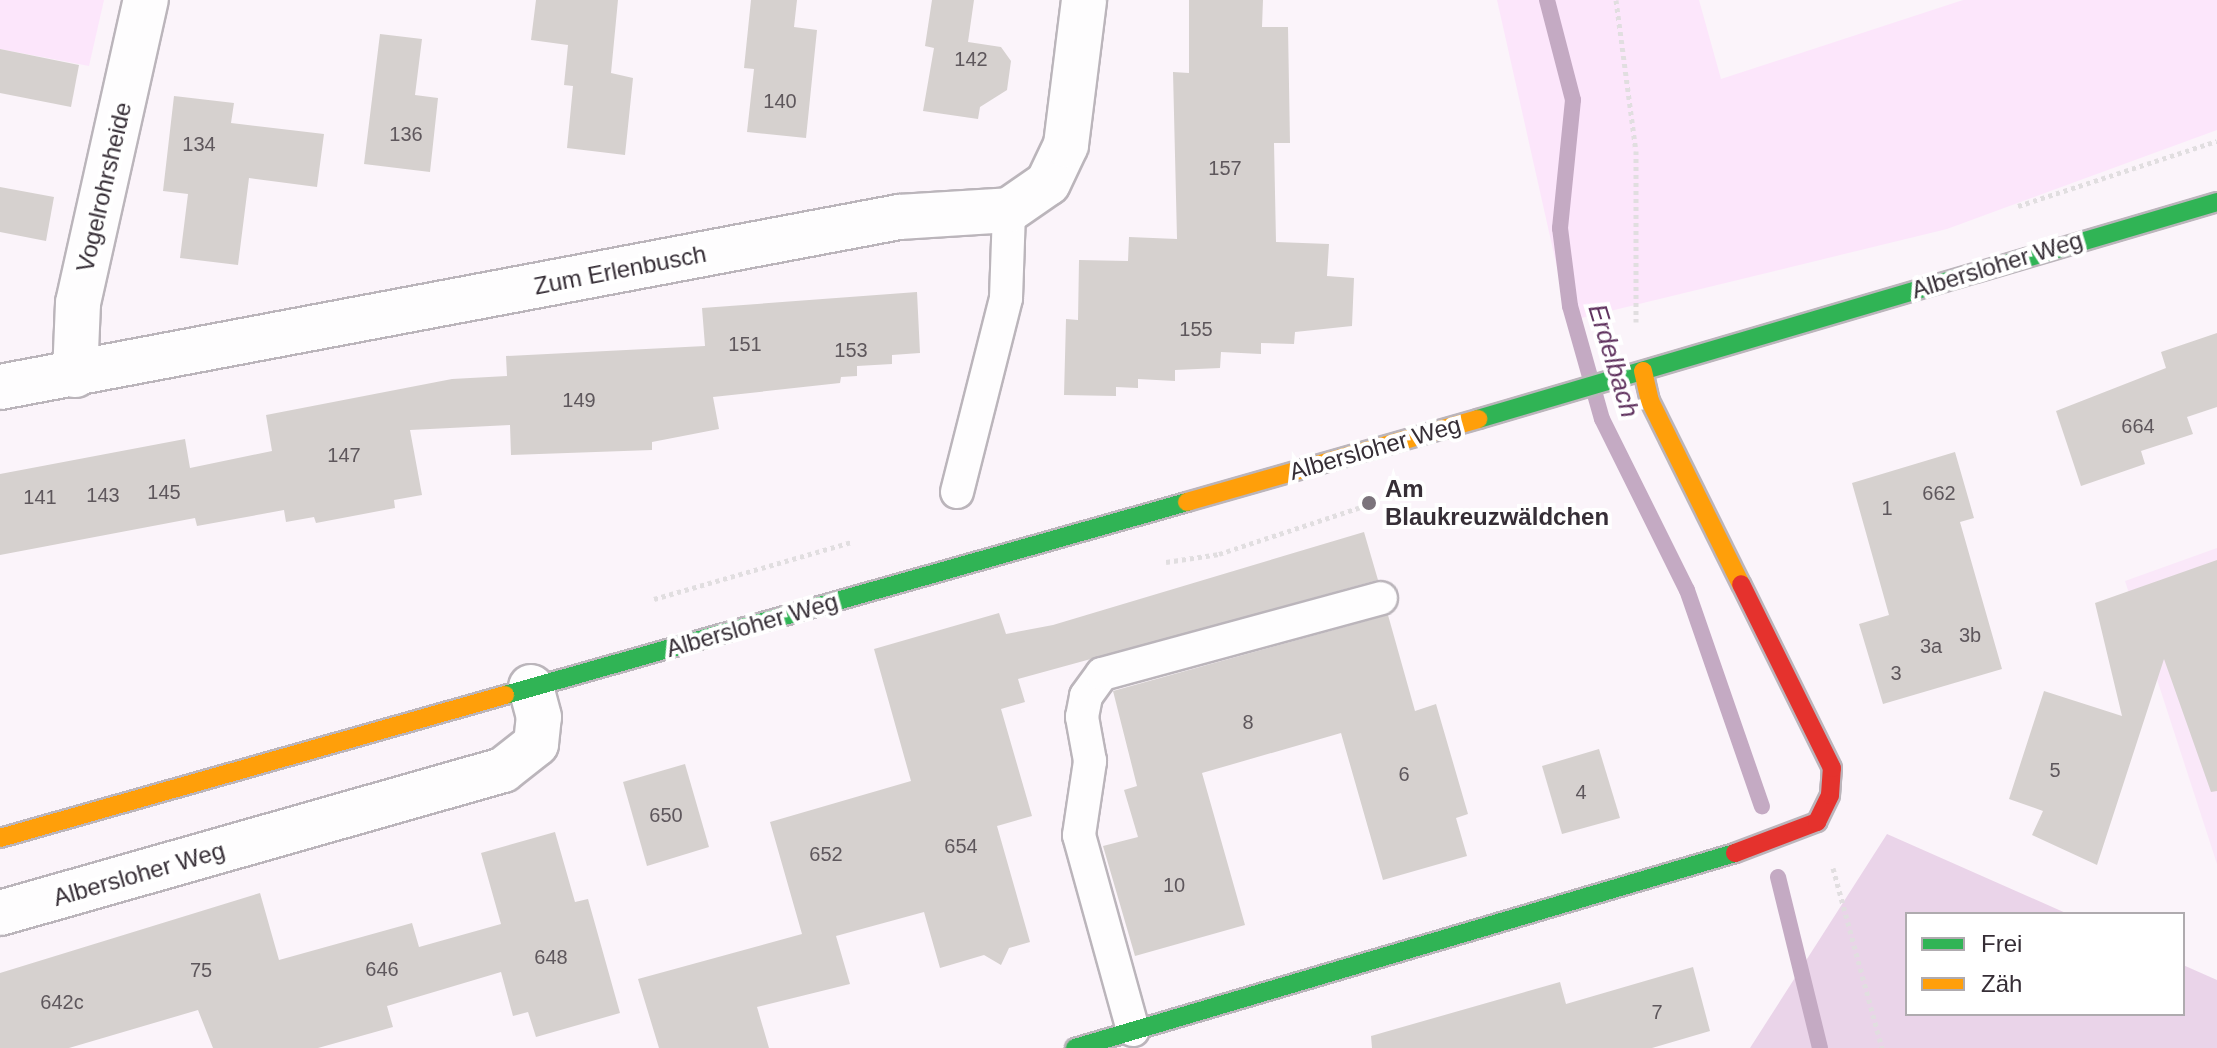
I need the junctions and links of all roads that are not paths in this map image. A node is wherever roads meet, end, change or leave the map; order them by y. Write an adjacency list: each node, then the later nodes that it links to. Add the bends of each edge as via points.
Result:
1 (146, 0): 6 (street, Vogelrohrsheide, via 78,303)
2 (1084, 0): 4 (street, via 1066,145 1048,183)
3 (2217, 202): 5 (main road, Albersloher Weg)
4 (1009, 210): 6 (street, Zum Erlenbusch, via 899,217); 8 (lane, via 1006,298)
5 (1643, 371): 10 (main road, Albersloher Weg); 13 (main road, via 1650,401 1832,768 1830,795 1817,822 1793,836)
6 (75, 375): 7 (street, Zum Erlenbusch)
7 (0, 387)
8 (957, 492)
9 (1381, 598): 13 (lane, via 1102,674 1086,696 1082,717 1090,761 1079,835)
10 (531, 687): 11 (main road, Albersloher Weg); 12 (street, Albersloher Weg, via 539,717 536,744 503,770)
11 (0, 838)
12 (0, 913)
13 (1133, 1030): 14 (main road)
14 (1075, 1048)

